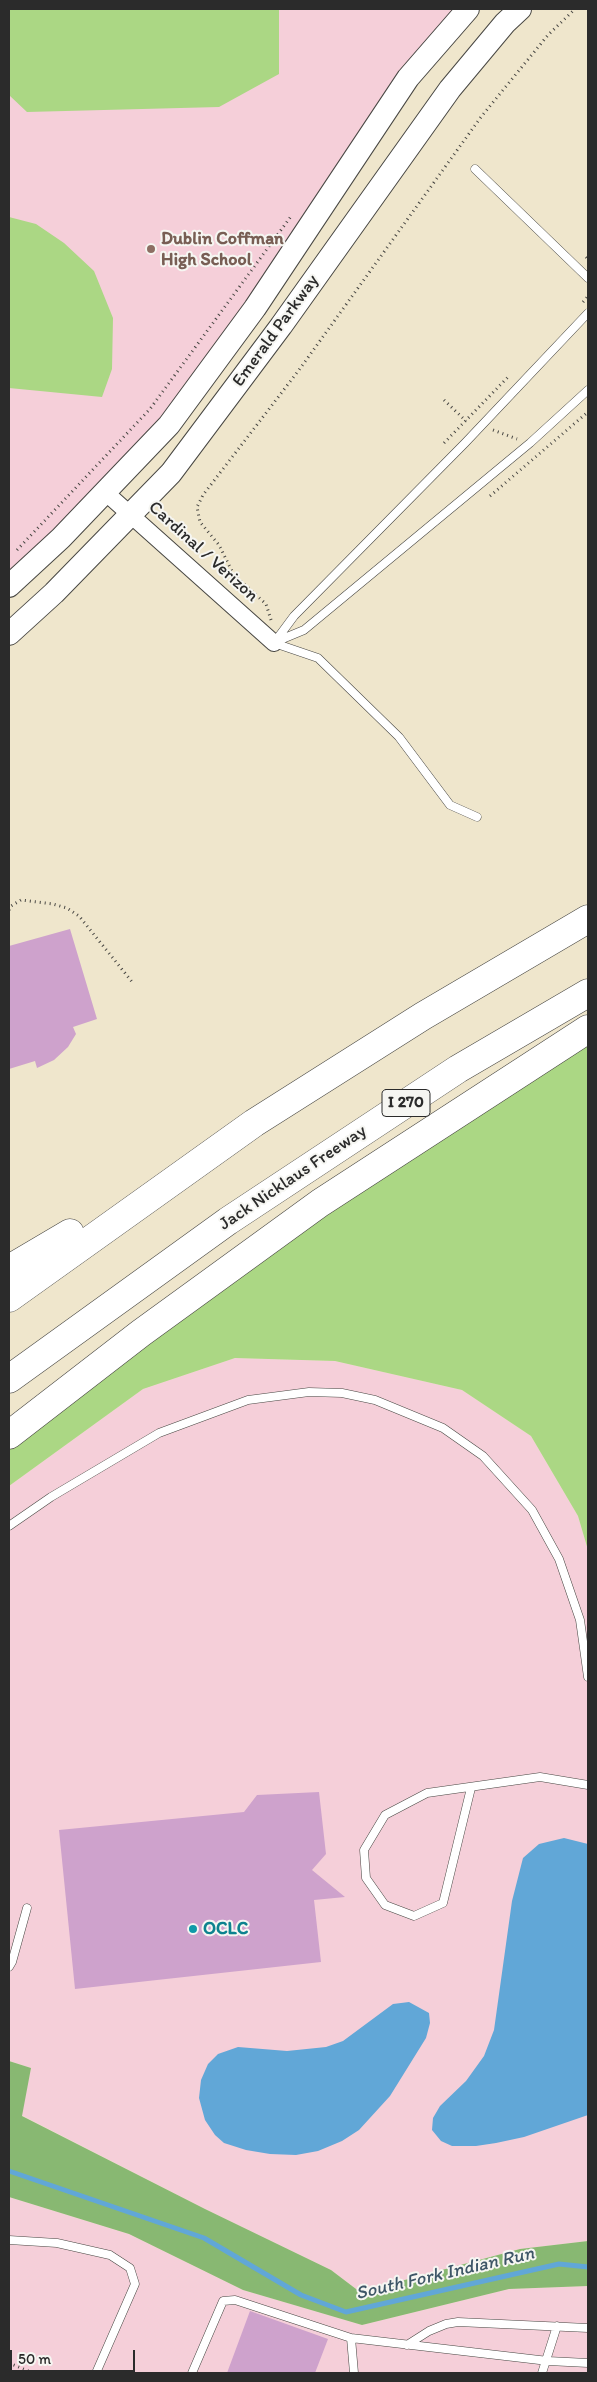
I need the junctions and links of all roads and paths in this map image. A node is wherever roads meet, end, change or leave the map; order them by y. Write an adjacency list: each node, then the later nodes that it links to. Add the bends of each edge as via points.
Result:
1 (468, 9): 10 (main road, Emerald Parkway, via 408,78 256,308 169,425)
2 (520, 9): 12 (main road, Emerald Parkway, via 450,89 281,326 171,473)
3 (575, 9): 16 (path, via 548,35 481,117 197,507 200,522 219,545 234,575 266,604 271,615)
4 (475, 169): 6 (lane)
5 (297, 207): 13 (path, via 150,409)
6 (588, 278)
7 (588, 313): 16 (lane, via 294,616)
8 (588, 390): 16 (lane, via 530,443 304,630)
9 (588, 412): 11 (path)
10 (105, 492): 12 (street, Cardinal / Verizon); 14 (main road, Emerald Parkway)
11 (490, 496)
12 (131, 515): 15 (main road, Emerald Parkway); 16 (street, Cardinal / Verizon)
13 (15, 552)
14 (9, 586)
15 (9, 634)
16 (274, 643): 17 (lane, via 318,658 400,737 450,805)
17 (477, 818)
18 (9, 910): 20 (path, via 21,900 67,908 79,916)
19 (588, 919): 23 (highway, via 431,1011)
20 (134, 983)
21 (588, 994): 26 (highway, Jack Nicklaus Freeway / I 270, via 458,1069 228,1221)
22 (588, 1029): 27 (highway, via 320,1203 141,1333)
23 (254, 1123): 24 (highway); 25 (highway)
24 (9, 1270)
25 (9, 1298)
26 (9, 1379)
27 (9, 1435)
28 (9, 1526): 29 (lane, via 159,1434 248,1400 309,1392 342,1393 375,1400 444,1428 483,1456 532,1510 559,1559 580,1620)
29 (588, 1677)
30 (588, 1785): 31 (lane, via 540,1777)
31 (471, 1788): 31 (lane, via 427,1794 385,1815 364,1850 366,1878 385,1905 414,1916 443,1903)
32 (27, 1908): 33 (lane)
33 (9, 1967)
34 (9, 2240): 43 (lane, via 57,2243 110,2255 130,2268 135,2284)
35 (557, 2326): 36 (lane); 38 (lane, via 458,2322 429,2331); 39 (lane)
36 (588, 2328)
37 (350, 2338): 38 (lane); 44 (lane, via 234,2300 223,2301); 45 (lane)
38 (406, 2345): 39 (lane)
39 (548, 2361): 41 (lane); 46 (lane)
40 (9, 2363): 42 (path)
41 (588, 2364)
42 (33, 2373)
43 (96, 2373)
44 (192, 2373)
45 (354, 2373)
46 (542, 2373)

